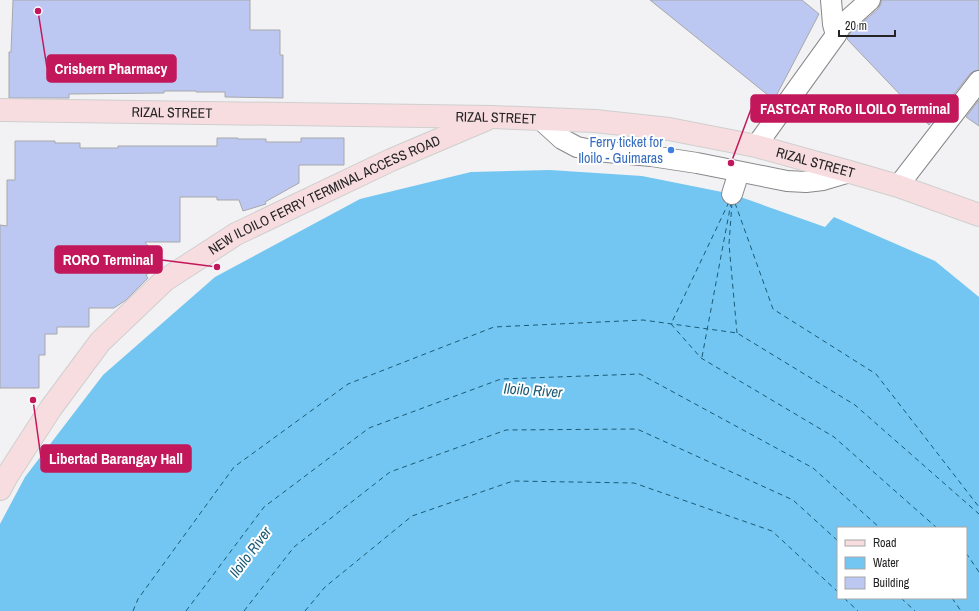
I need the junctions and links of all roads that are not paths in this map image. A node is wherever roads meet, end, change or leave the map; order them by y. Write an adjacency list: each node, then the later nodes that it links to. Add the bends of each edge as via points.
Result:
1 (831, 0): 3 (lane)
2 (870, 0): 3 (lane, via 841,26)
3 (836, 35): 8 (lane)
4 (979, 81): 11 (lane)
5 (0, 110): 6 (main road, RIZAL STREET)
6 (492, 117): 7 (main road, RIZAL STREET); 14 (main road, NEW ILOILO FERRY TERMINAL ACCESS ROAD, via 391,160 236,234 166,280 100,342 51,408)
7 (539, 118): 8 (main road, RIZAL STREET, via 669,129); 9 (lane, via 562,139 577,147 667,158)
8 (756, 146): 10 (main road, RIZAL STREET)
9 (739, 172): 10 (lane, via 806,182); 12 (lane)
10 (850, 172): 11 (main road, RIZAL STREET)
11 (898, 186): 13 (main road, RIZAL STREET)
12 (732, 194)
13 (979, 215)
14 (0, 489)

